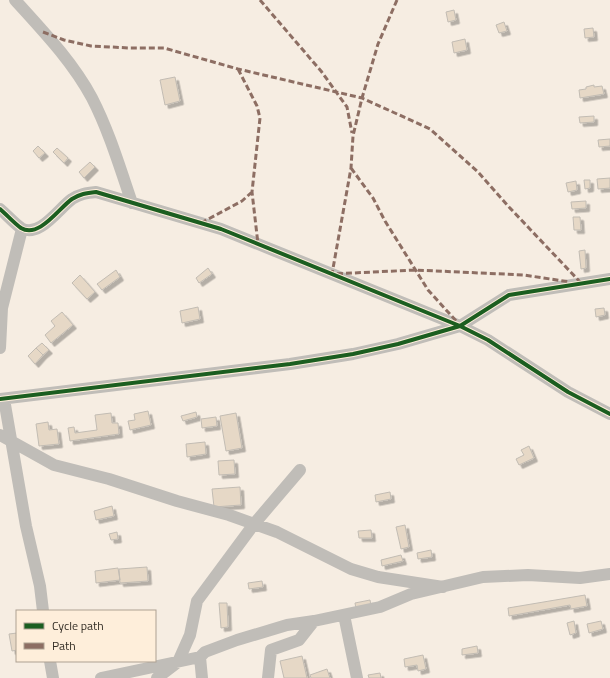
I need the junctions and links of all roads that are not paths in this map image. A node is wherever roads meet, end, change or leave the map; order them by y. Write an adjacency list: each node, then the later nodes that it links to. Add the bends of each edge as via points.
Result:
1 (15, 0): 2 (street, via 64,55 92,98)
2 (132, 203): 4 (street, via 96,192 84,193 71,199 40,228 31,231); 6 (street, via 221,229)
3 (0, 209): 4 (street)
4 (22, 229): 7 (street, via 2,308)
5 (610, 279): 6 (street, via 509,294)
6 (460, 326): 8 (street, via 353,354); 9 (street, via 488,340 568,392)
7 (0, 348)
8 (2, 399): 10 (street)
9 (610, 414)
10 (5, 432): 12 (street, via 54,465 109,479); 15 (street, via 13,453)
11 (300, 470): 12 (street)
12 (254, 524): 14 (street, via 277,532 351,569 378,577); 20 (street, via 196,600 190,635)
13 (610, 574): 14 (street, via 580,578 528,575 483,577)
14 (443, 587): 16 (street, via 411,594 380,607)
15 (43, 610)
16 (344, 615): 17 (street); 26 (street)
17 (314, 621): 18 (street, via 287,625 237,640 205,652); 25 (street, via 299,640 272,650)
18 (200, 657): 20 (street); 24 (street)
19 (50, 662): 21 (street)
20 (178, 662): 22 (street); 23 (street)
21 (53, 678)
22 (101, 678)
23 (157, 678)
24 (202, 678)
25 (268, 678)
26 (357, 678)

